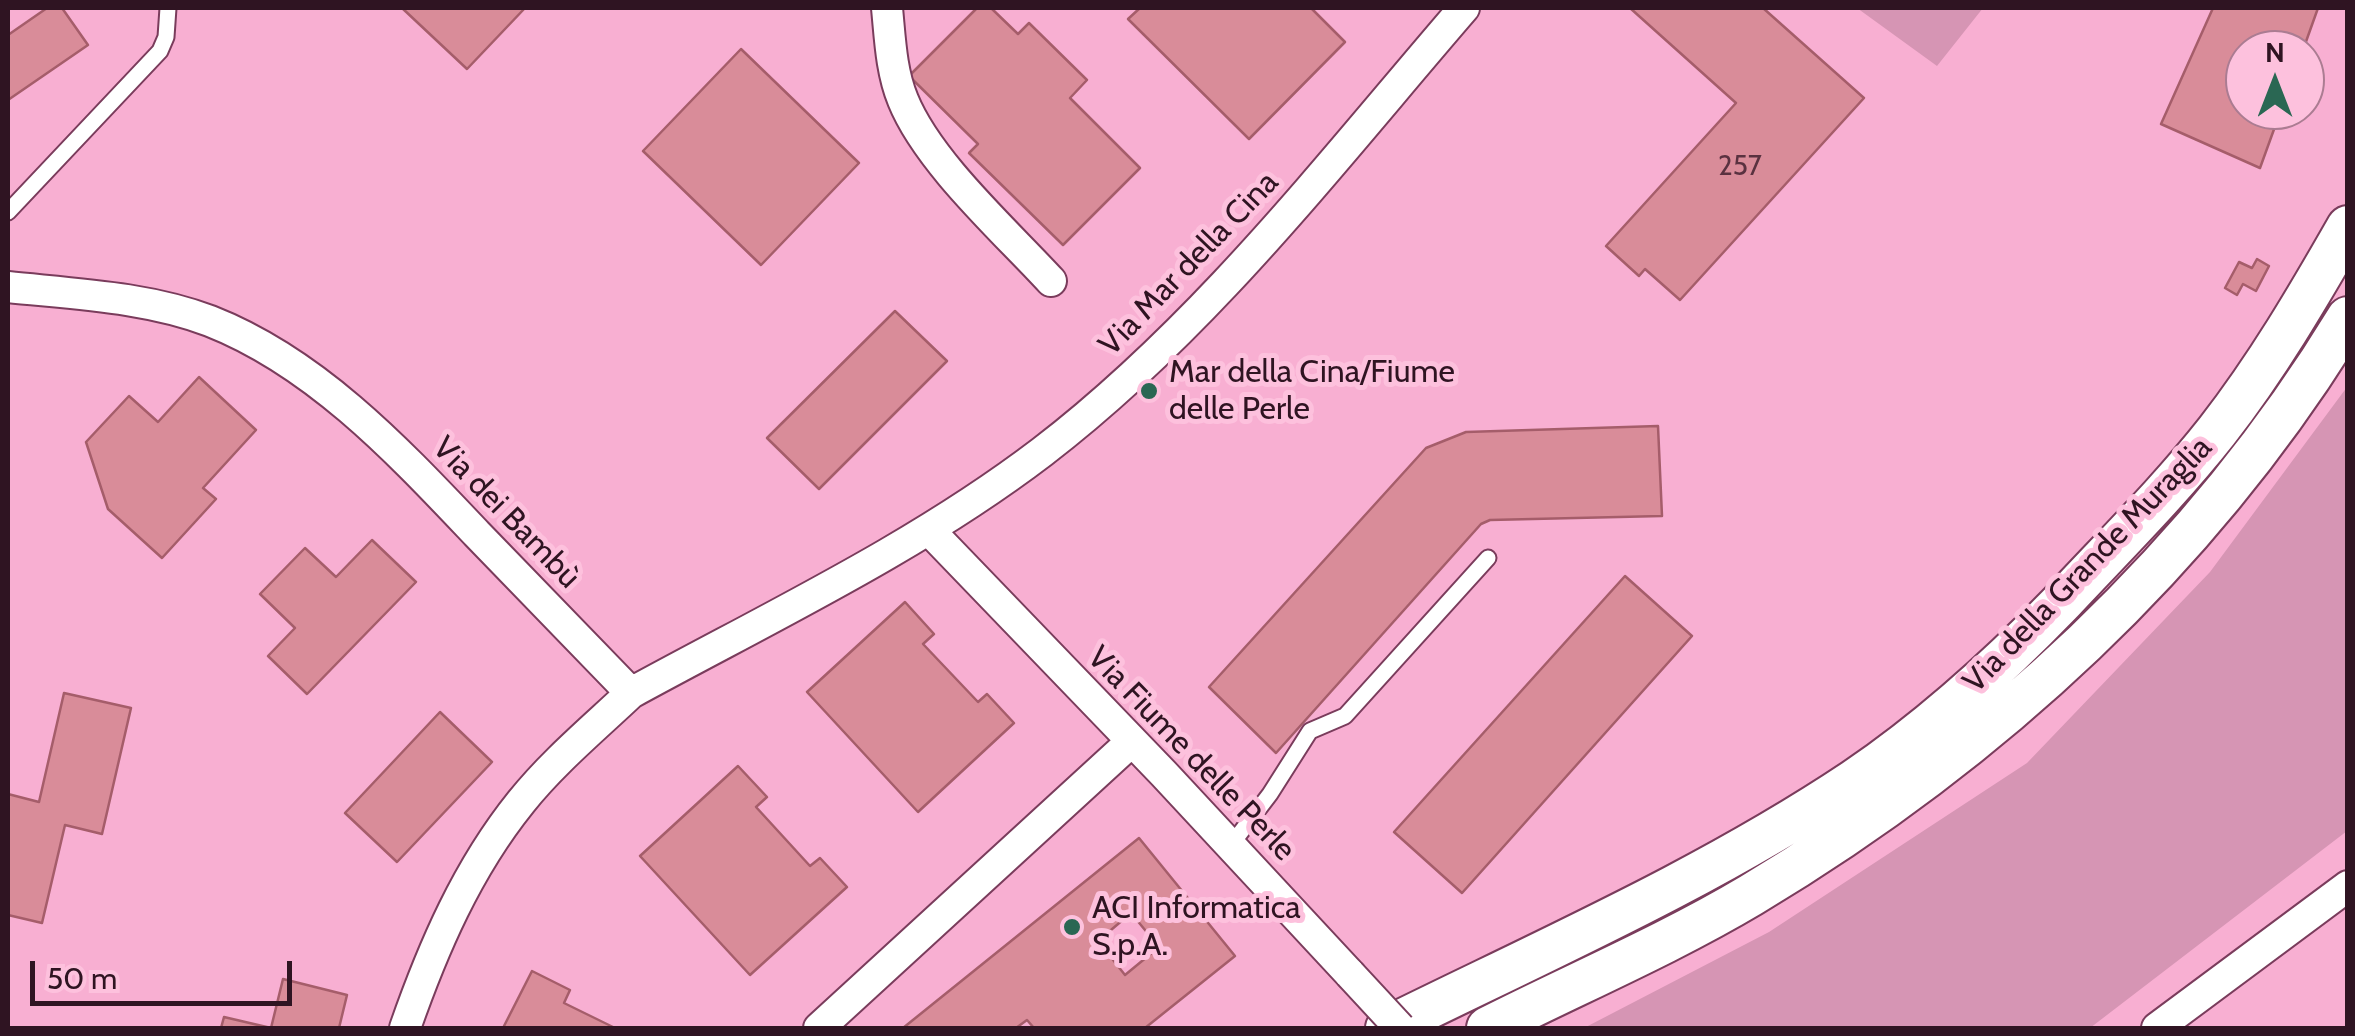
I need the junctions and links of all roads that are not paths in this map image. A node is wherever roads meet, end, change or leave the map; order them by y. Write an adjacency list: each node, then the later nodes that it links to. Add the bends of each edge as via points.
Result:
1 (168, 8): 4 (lane, via 160,51)
2 (887, 8): 6 (street, via 897,82 910,115 949,170)
3 (1464, 8): 9 (street, Via Mar della Cina, via 1300,200 1156,353 1042,451)
4 (8, 212)
5 (2348, 227): 17 (street, Via della Grande Muraglia, via 2215,433 2077,586 1932,723 1741,851)
6 (1051, 281)
7 (8, 288): 11 (street, Via dei Bambù, via 178,311 280,358 413,466)
8 (2348, 318): 19 (street, Via della Grande Muraglia, via 2259,446 2174,550 2067,660 1966,749 1746,898)
9 (929, 530): 11 (street); 12 (street, Via Fiume delle Perle)
10 (1488, 558): 13 (lane, via 1345,716 1310,730)
11 (631, 693): 15 (street, via 545,774 488,848 441,934)
12 (1131, 742): 13 (street, Via Fiume delle Perle); 16 (street)
13 (1231, 845): 18 (street, Via Fiume delle Perle, bridge)
14 (2348, 886): 20 (street)
15 (405, 1028)
16 (819, 1028)
17 (1387, 1028)
18 (1400, 1028)
19 (1488, 1028)
20 (2156, 1028)

